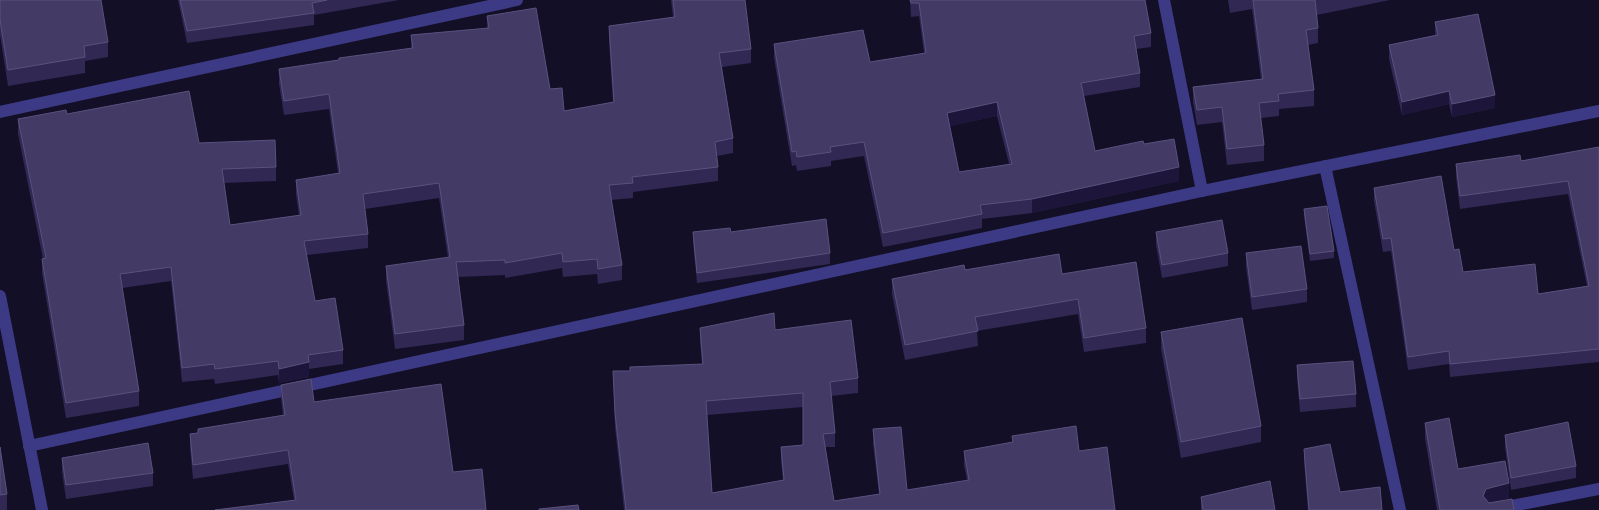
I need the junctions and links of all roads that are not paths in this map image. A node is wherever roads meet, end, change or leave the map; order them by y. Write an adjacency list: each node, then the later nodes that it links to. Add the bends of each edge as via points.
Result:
1 (517, 0): 4 (street)
2 (1164, 0): 6 (street)
3 (1599, 111): 5 (street)
4 (0, 112)
5 (1326, 166): 6 (street); 11 (street)
6 (1202, 191): 8 (street)
7 (0, 296): 8 (street)
8 (29, 446): 10 (street)
9 (1599, 489): 12 (street)
10 (42, 510)
11 (1400, 510)
12 (1491, 510)

